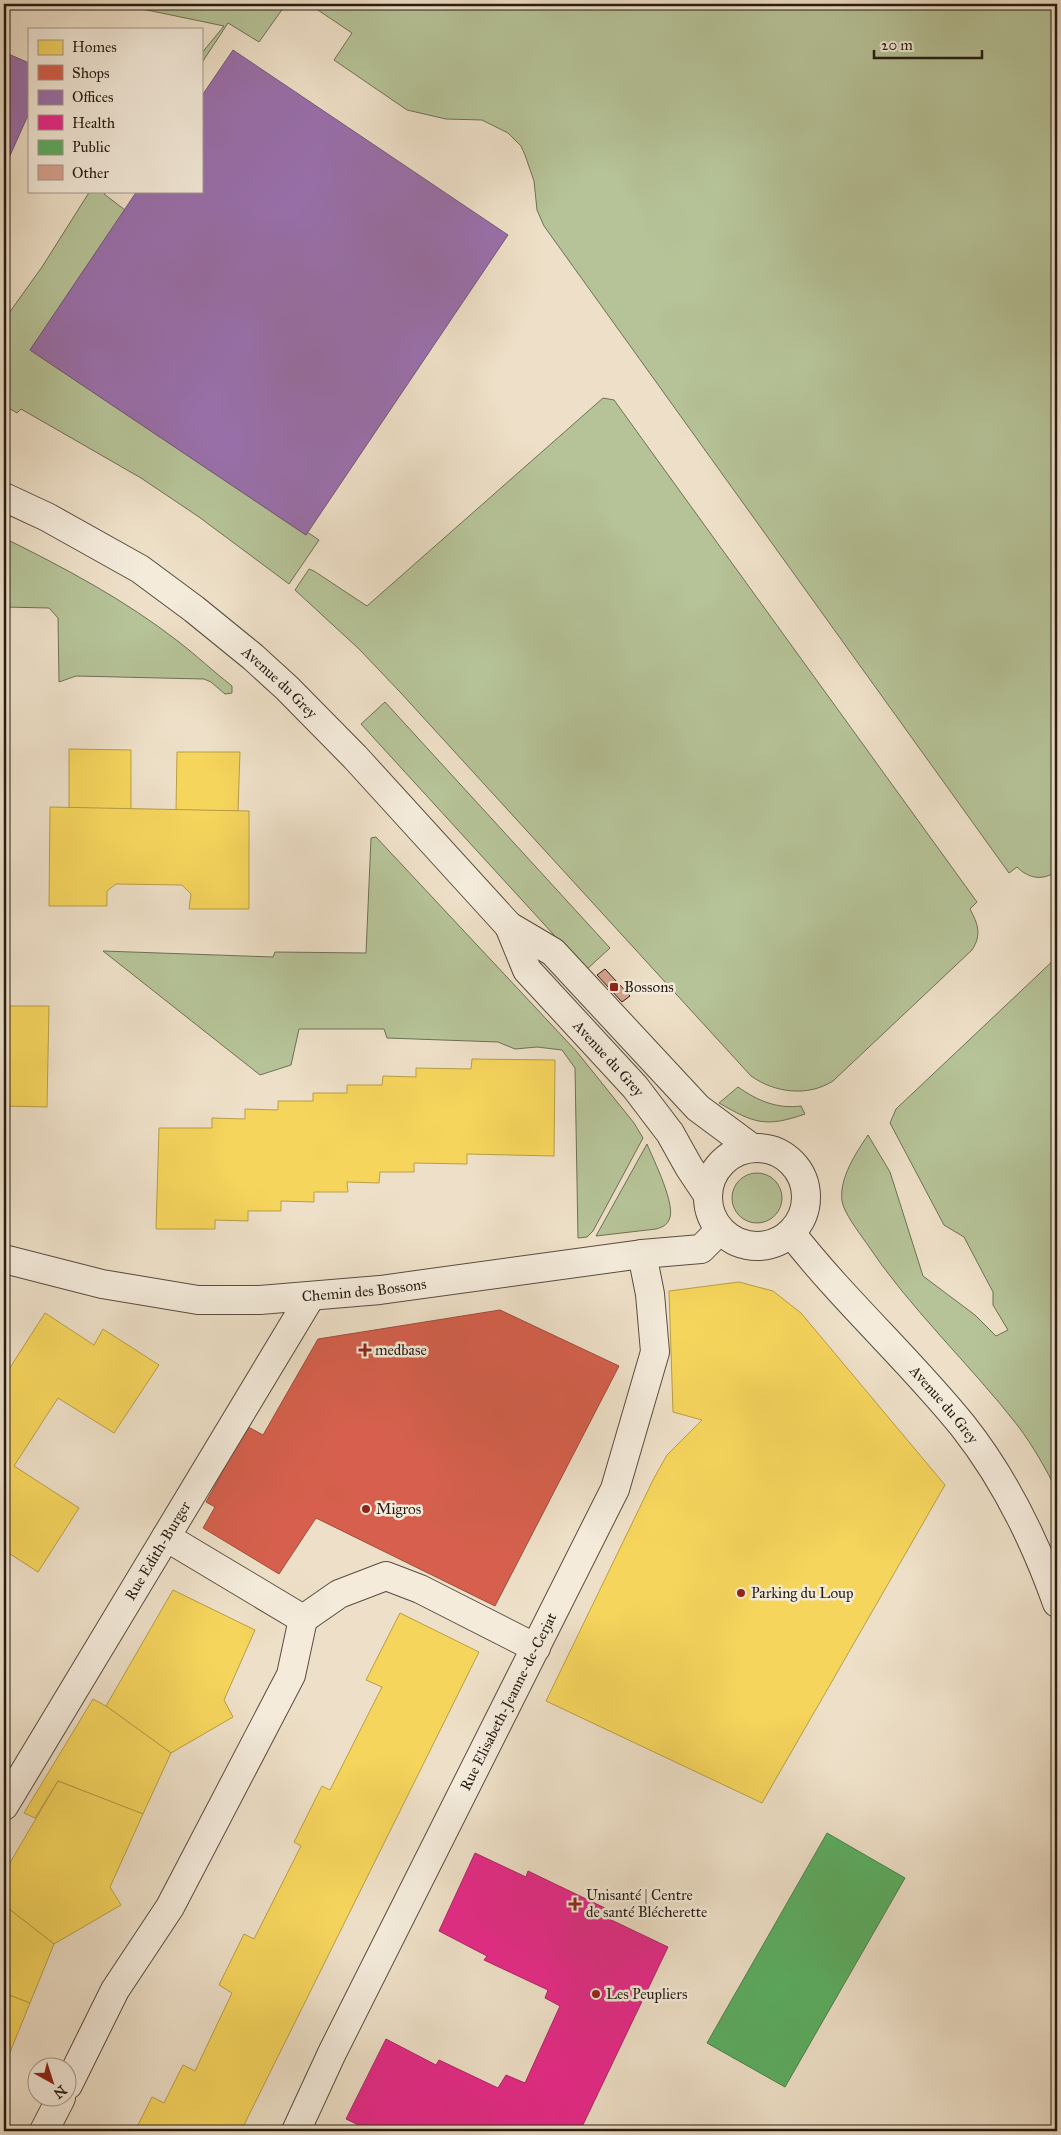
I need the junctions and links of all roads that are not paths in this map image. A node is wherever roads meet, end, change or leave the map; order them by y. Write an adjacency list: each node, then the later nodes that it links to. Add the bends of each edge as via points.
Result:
1 (4, 498): 2 (street, Avenue du Grey, via 47,517 140,569 247,652 288,688 355,757)
2 (509, 926): 3 (street, Avenue du Grey, via 553,952 698,1108); 4 (street, Avenue du Grey, via 527,970 636,1087 670,1133)
3 (752, 1148): 4 (street, via 728,1156 717,1167); 6 (street, via 767,1148 781,1154 802,1176 806,1207)
4 (707, 1194): 5 (street, via 713,1219)
5 (720, 1230): 6 (street, via 741,1244 754,1247 774,1243); 7 (street, Chemin des Bossons, via 701,1249)
6 (791, 1233): 11 (street, Avenue du Grey, via 820,1270 963,1427 999,1480 1028,1534)
7 (642, 1254): 9 (street, Chemin des Bossons, via 380,1290); 13 (street, Rue Elisabeth-Jeanne-de-Cerjat, via 650,1294 655,1352 615,1489)
8 (4, 1260): 9 (street, Chemin des Bossons, via 102,1284 198,1300)
9 (311, 1296): 10 (street, Rue Edith-Burger)
10 (166, 1537): 12 (street); 14 (street, Rue Edith-Burger)
11 (1057, 1603)
12 (303, 1619): 13 (street, via 339,1594 386,1576 420,1589); 15 (street, via 291,1675 170,1907 115,1990)
13 (536, 1648): 18 (street, Rue Elisabeth-Jeanne-de-Cerjat)
14 (4, 1806)
15 (78, 2065)
16 (56, 2108): 17 (street)
17 (44, 2131)
18 (296, 2131)

